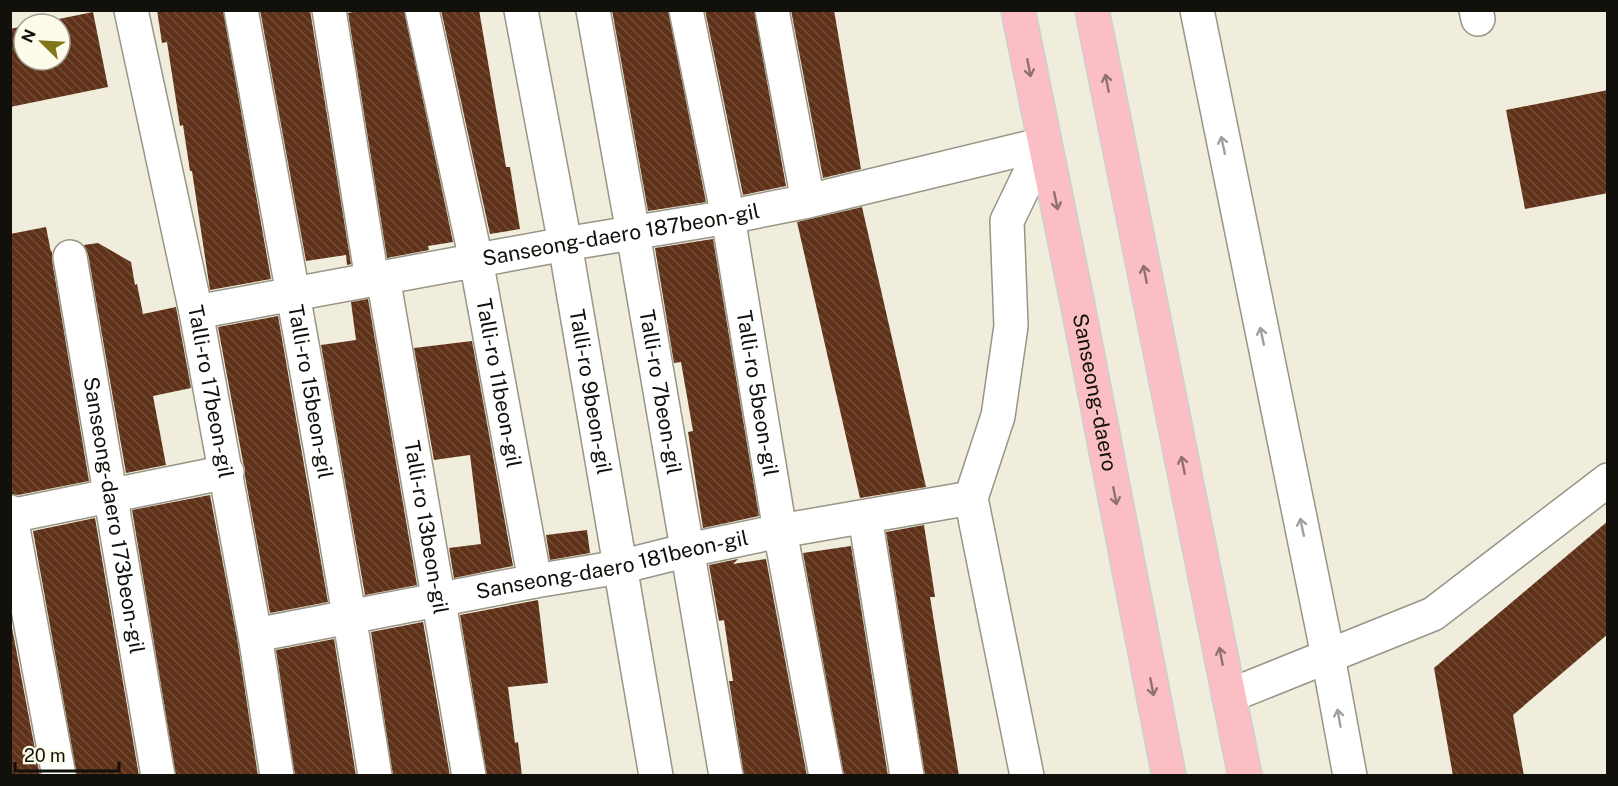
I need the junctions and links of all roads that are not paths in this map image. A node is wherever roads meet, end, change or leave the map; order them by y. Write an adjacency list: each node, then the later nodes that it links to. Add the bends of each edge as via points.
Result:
1 (131, 10): 21 (street, Talli-ro 17beon-gil)
2 (241, 10): 20 (street, Talli-ro 15beon-gil)
3 (329, 10): 19 (street, Talli-ro 13beon-gil)
4 (422, 10): 18 (street, Talli-ro 11beon-gil)
5 (521, 10): 16 (street, Talli-ro 9beon-gil)
6 (593, 10): 15 (street, Talli-ro 7beon-gil)
7 (686, 10): 14 (street, Talli-ro 5beon-gil)
8 (771, 10): 13 (street)
9 (1018, 10): 12 (main road, Sanseong-daero, one-way to 12)
10 (1092, 10): 36 (main road, one-way to 10)
11 (1197, 10): 35 (street, one-way to 11)
12 (1044, 144): 13 (street, Sanseong-daero 187beon-gil); 25 (street, via 1007,222 1011,326 998,416); 47 (main road, Sanseong-daero, one-way to 47)
13 (808, 201): 14 (street, Sanseong-daero 187beon-gil)
14 (728, 217): 15 (street, Sanseong-daero 187beon-gil); 28 (street, Talli-ro 5beon-gil)
15 (633, 232): 16 (street, Sanseong-daero 187beon-gil); 29 (street, Talli-ro 7beon-gil)
16 (565, 244): 18 (street, Sanseong-daero 187beon-gil); 30 (street, Talli-ro 9beon-gil)
17 (70, 257): 24 (street, Sanseong-daero 173beon-gil)
18 (476, 260): 19 (street, Sanseong-daero 187beon-gil); 31 (street, Talli-ro 11beon-gil)
19 (377, 279): 20 (street, Sanseong-daero 187beon-gil); 32 (street, Talli-ro 13beon-gil)
20 (294, 294): 21 (street, Sanseong-daero 187beon-gil); 33 (street, Talli-ro 15beon-gil)
21 (196, 312): 22 (street, Talli-ro 17beon-gil)
22 (226, 472): 24 (street); 34 (street, Talli-ro 17beon-gil)
23 (1608, 480): 35 (street, via 1433,614)
24 (111, 496): 26 (street); 38 (street, Sanseong-daero 173beon-gil)
25 (971, 498): 27 (street, Sanseong-daero 181beon-gil); 46 (street)
26 (11, 514): 37 (street)
27 (865, 517): 28 (street, Sanseong-daero 181beon-gil); 45 (street)
28 (780, 531): 29 (street, Sanseong-daero 181beon-gil); 44 (street, Talli-ro 5beon-gil)
29 (688, 550): 30 (street, Sanseong-daero 181beon-gil); 43 (street, Talli-ro 7beon-gil)
30 (620, 567): 31 (street, Sanseong-daero 181beon-gil); 42 (street, Talli-ro 9beon-gil)
31 (535, 581): 32 (street, Sanseong-daero 181beon-gil)
32 (440, 600): 33 (street, Sanseong-daero 181beon-gil); 41 (street, Talli-ro 13beon-gil)
33 (351, 618): 34 (street, Sanseong-daero 181beon-gil); 40 (street, Talli-ro 15beon-gil)
34 (255, 635): 39 (street, Talli-ro 17beon-gil)
35 (1328, 656): 36 (street); 49 (street, one-way to 35)
36 (1229, 696): 48 (main road)
37 (59, 776)
38 (158, 776)
39 (277, 776)
40 (375, 776)
41 (469, 776)
42 (656, 776)
43 (726, 776)
44 (826, 776)
45 (907, 776)
46 (1027, 776)
47 (1169, 776)
48 (1245, 776)
49 (1350, 776)

